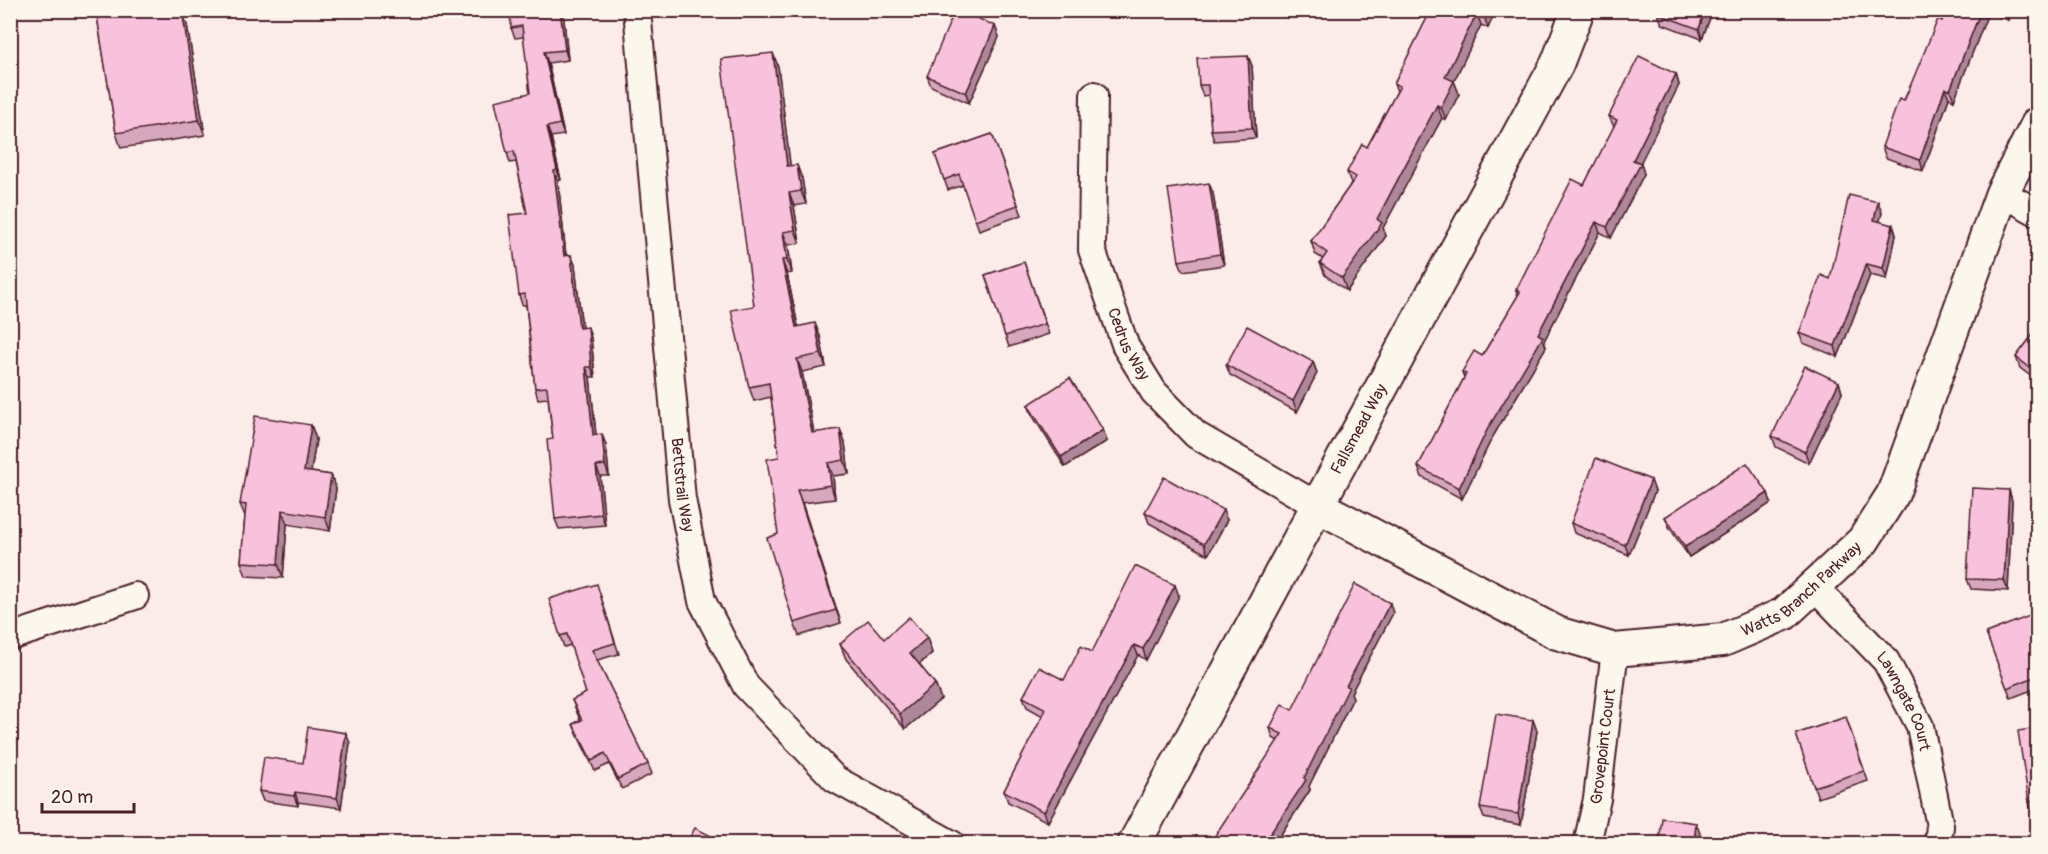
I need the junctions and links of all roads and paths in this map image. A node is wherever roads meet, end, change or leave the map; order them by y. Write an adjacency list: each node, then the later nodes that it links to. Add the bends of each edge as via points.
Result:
1 (637, 10): 12 (street, Bettstrail Way, via 682,499 702,601 746,686 835,779)
2 (1578, 10): 7 (street, Fallsmead Way, via 1557,64)
3 (1094, 95): 7 (street, Cedrus Way, via 1092,249 1126,347 1154,392 1196,435)
4 (2037, 123): 5 (street, Watts Branch Parkway)
5 (2002, 193): 6 (street); 8 (street, Watts Branch Parkway, via 1893,494 1863,541)
6 (2037, 213)
7 (1318, 506): 11 (street, Watts Branch Parkway, via 1557,633); 13 (street, Fallsmead Way)
8 (1815, 587): 11 (street, Watts Branch Parkway, via 1784,614 1723,640); 15 (street, Lawngate Court, via 1886,661 1920,726 1940,826)
9 (135, 596): 10 (street)
10 (10, 637)
11 (1615, 650): 14 (street, Grovepoint Court, via 1597,799)
12 (952, 843)
13 (1134, 843)
14 (1587, 843)
15 (1938, 843)

